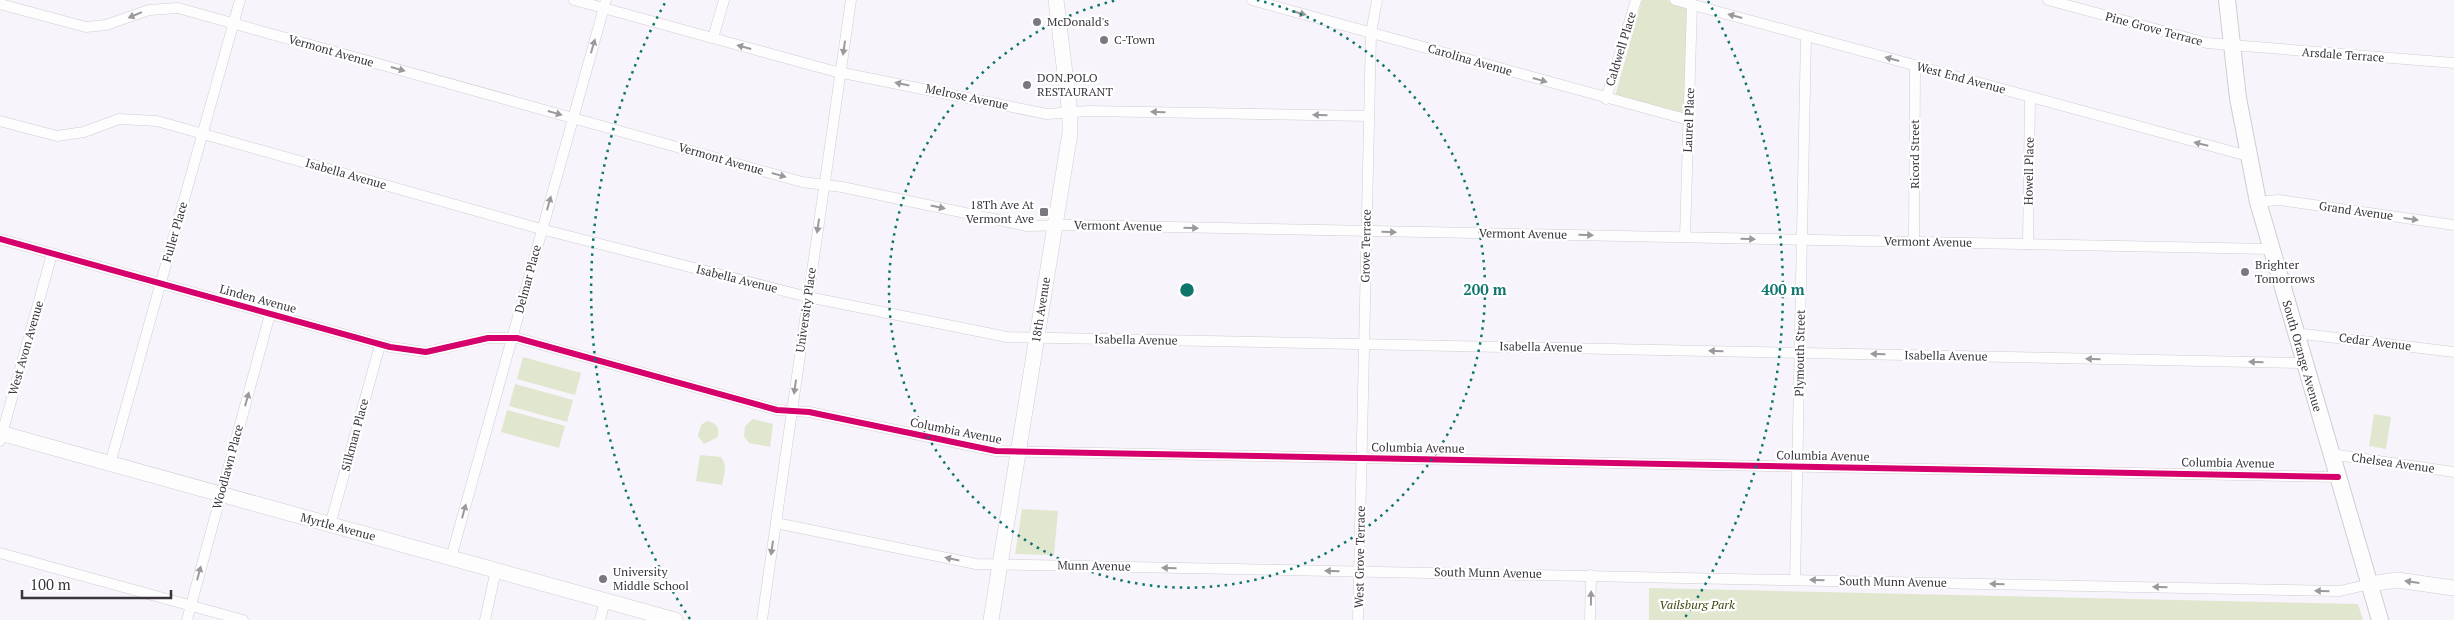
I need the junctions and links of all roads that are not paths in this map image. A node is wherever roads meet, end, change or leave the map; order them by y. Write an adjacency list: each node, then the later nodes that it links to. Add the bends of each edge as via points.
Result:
1 (240, 0): 15 (street, Fuller Place)
2 (574, 0): 13 (street, Melrose Avenue)
3 (724, 0): 18 (street)
4 (851, 0): 22 (street, University Place, one-way to 22)
5 (1056, 0): 25 (main road, 18th Avenue)
6 (1252, 0): 16 (street, Carolina Avenue, one-way to 16)
7 (1377, 0): 16 (street, Grove Terrace)
8 (1636, 0): 24 (street, Caldwell Place)
9 (1675, 0): 14 (street, West End Avenue)
10 (2048, 0): 19 (street, Pine Grove Terrace)
11 (2227, 0): 19 (main road, South Orange Avenue)
12 (0, 4): 15 (street, Vermont Avenue, one-way to 12, via 178,8 160,8 106,25 86,27)
13 (605, 4): 18 (street, Melrose Avenue); 27 (street, Delmar Place, one-way to 13)
14 (1692, 4): 17 (street, West End Avenue, one-way to 14); 29 (street, Laurel Place)
15 (233, 24): 27 (street, Vermont Avenue, one-way to 27); 30 (street, Fuller Place)
16 (1371, 33): 24 (street, Carolina Avenue, one-way to 24); 26 (street, Grove Terrace)
17 (1806, 36): 21 (street, West End Avenue, one-way to 17); 40 (street, Plymouth Street)
18 (714, 38): 22 (street, Melrose Avenue, one-way to 18)
19 (2231, 47): 20 (street, Arsdale Terrace); 31 (main road, South Orange Avenue)
20 (2454, 63)
21 (1915, 66): 23 (street, West End Avenue); 41 (street, Ricord Street)
22 (840, 72): 25 (street, Melrose Avenue, one-way to 22, via 1046,114); 32 (street, University Place)
23 (2030, 97): 31 (street, West End Avenue, one-way to 23); 42 (street, Howell Place)
24 (1606, 98): 29 (street, Carolina Avenue)
25 (1070, 114): 26 (street, Melrose Avenue, one-way to 25, via 1089,111); 35 (main road, 18th Avenue, via 1070,133)
26 (1369, 116): 37 (street, Grove Terrace)
27 (573, 118): 32 (street, Vermont Avenue, one-way to 32, via 802,182); 36 (street, Delmar Place, one-way to 27)
28 (0, 120): 30 (street, Isabella Avenue, via 57,136 130,118 157,121)
29 (1689, 120): 38 (street, Laurel Place)
30 (203, 134): 36 (street, Isabella Avenue); 45 (street, Fuller Place)
31 (2248, 156): 33 (main road, South Orange Avenue)
32 (824, 185): 35 (street, Vermont Avenue, one-way to 35, via 1027,226); 46 (street, University Place, one-way to 46)
33 (2258, 202): 34 (street, Grand Avenue, one-way to 34, via 2279,200); 43 (main road, South Orange Avenue)
34 (2454, 224)
35 (1055, 226): 37 (street, Vermont Avenue, one-way to 37); 50 (main road, 18th Avenue)
36 (541, 229): 46 (street, Isabella Avenue); 49 (street, Delmar Place)
37 (1367, 232): 38 (street, Vermont Avenue, one-way to 38); 52 (street, Grove Terrace)
38 (1685, 237): 40 (street, Vermont Avenue, one-way to 40)
39 (0, 239): 44 (street, Linden Avenue)
40 (1802, 240): 41 (street, Vermont Avenue); 54 (street, Plymouth Street)
41 (1914, 241): 42 (street, Vermont Avenue)
42 (2028, 244): 43 (street, Vermont Avenue)
43 (2271, 249): 48 (main road, South Orange Avenue)
44 (52, 254): 45 (street, Linden Avenue); 57 (street, West Avon Avenue)
45 (161, 284): 47 (street, Linden Avenue); 61 (street, Fuller Place)
46 (808, 297): 50 (street, Isabella Avenue, via 996,335); 56 (street, University Place, one-way to 56)
47 (270, 314): 51 (street, Linden Avenue); 65 (street, Woodlawn Place, one-way to 47)
48 (2295, 333): 53 (street, Cedar Avenue); 55 (main road, South Orange Avenue)
49 (512, 338): 51 (street, Linden Avenue, via 480,340 426,352); 56 (street, Columbia Avenue); 70 (street, Delmar Place, one-way to 49)
50 (1037, 338): 52 (street, Isabella Avenue); 58 (main road, 18th Avenue)
51 (380, 344): 68 (street, Silkman Place)
52 (1364, 344): 54 (street, Isabella Avenue, one-way to 52); 60 (street, Grove Terrace)
53 (2454, 352)
54 (1800, 353): 55 (street, Isabella Avenue, one-way to 54); 62 (street, Plymouth Street)
55 (2304, 363): 59 (main road, South Orange Avenue)
56 (792, 412): 58 (street, Columbia Avenue, via 809,412 991,451); 67 (street, University Place)
57 (1, 436): 61 (main road, Myrtle Avenue)
58 (1018, 451): 60 (street, Columbia Avenue); 71 (main road, 18th Avenue)
59 (2331, 454): 63 (street, Chelsea Avenue); 64 (main road, South Orange Avenue)
60 (1362, 458): 62 (street, Columbia Avenue); 66 (street, Grove Terrace)
61 (110, 464): 65 (main road, Myrtle Avenue)
62 (1797, 467): 64 (street, Columbia Avenue); 76 (street, Plymouth Street)
63 (2454, 472)
64 (2338, 477): 77 (main road, South Orange Avenue)
65 (221, 494): 68 (main road, Myrtle Avenue); 80 (street, Woodlawn Place, one-way to 65)
66 (1362, 494): 73 (street, West Grove Terrace)
67 (776, 523): 71 (street, Munn Avenue, one-way to 67, via 970,563); 86 (street, University Place, one-way to 86)
68 (330, 525): 70 (main road, Myrtle Avenue)
69 (0, 553): 80 (street)
70 (451, 558): 72 (main road, Myrtle Avenue)
71 (1000, 564): 73 (street, Munn Avenue, one-way to 71); 87 (main road, 18th Avenue)
72 (496, 570): 79 (main road, Myrtle Avenue); 83 (street)
73 (1360, 571): 74 (street, Munn Avenue); 88 (street, West Grove Terrace)
74 (1415, 572): 75 (street, South Munn Avenue)
75 (1591, 575): 76 (street, South Munn Avenue); 89 (street, one-way to 75)
76 (1795, 580): 77 (street, South Munn Avenue, one-way to 76, via 2340,591)
77 (2370, 584): 78 (main road, one-way to 77, via 2392,579); 90 (main road, South Orange Avenue)
78 (2454, 588)
79 (605, 601): 84 (street); 85 (main road, Myrtle Avenue)
80 (190, 606): 81 (street, Woodlawn Place); 82 (street)
81 (187, 620)
82 (243, 620)
83 (485, 620)
84 (600, 620)
85 (675, 620)
86 (762, 620)
87 (991, 620)
88 (1358, 620)
89 (1590, 620)
90 (2380, 620)

